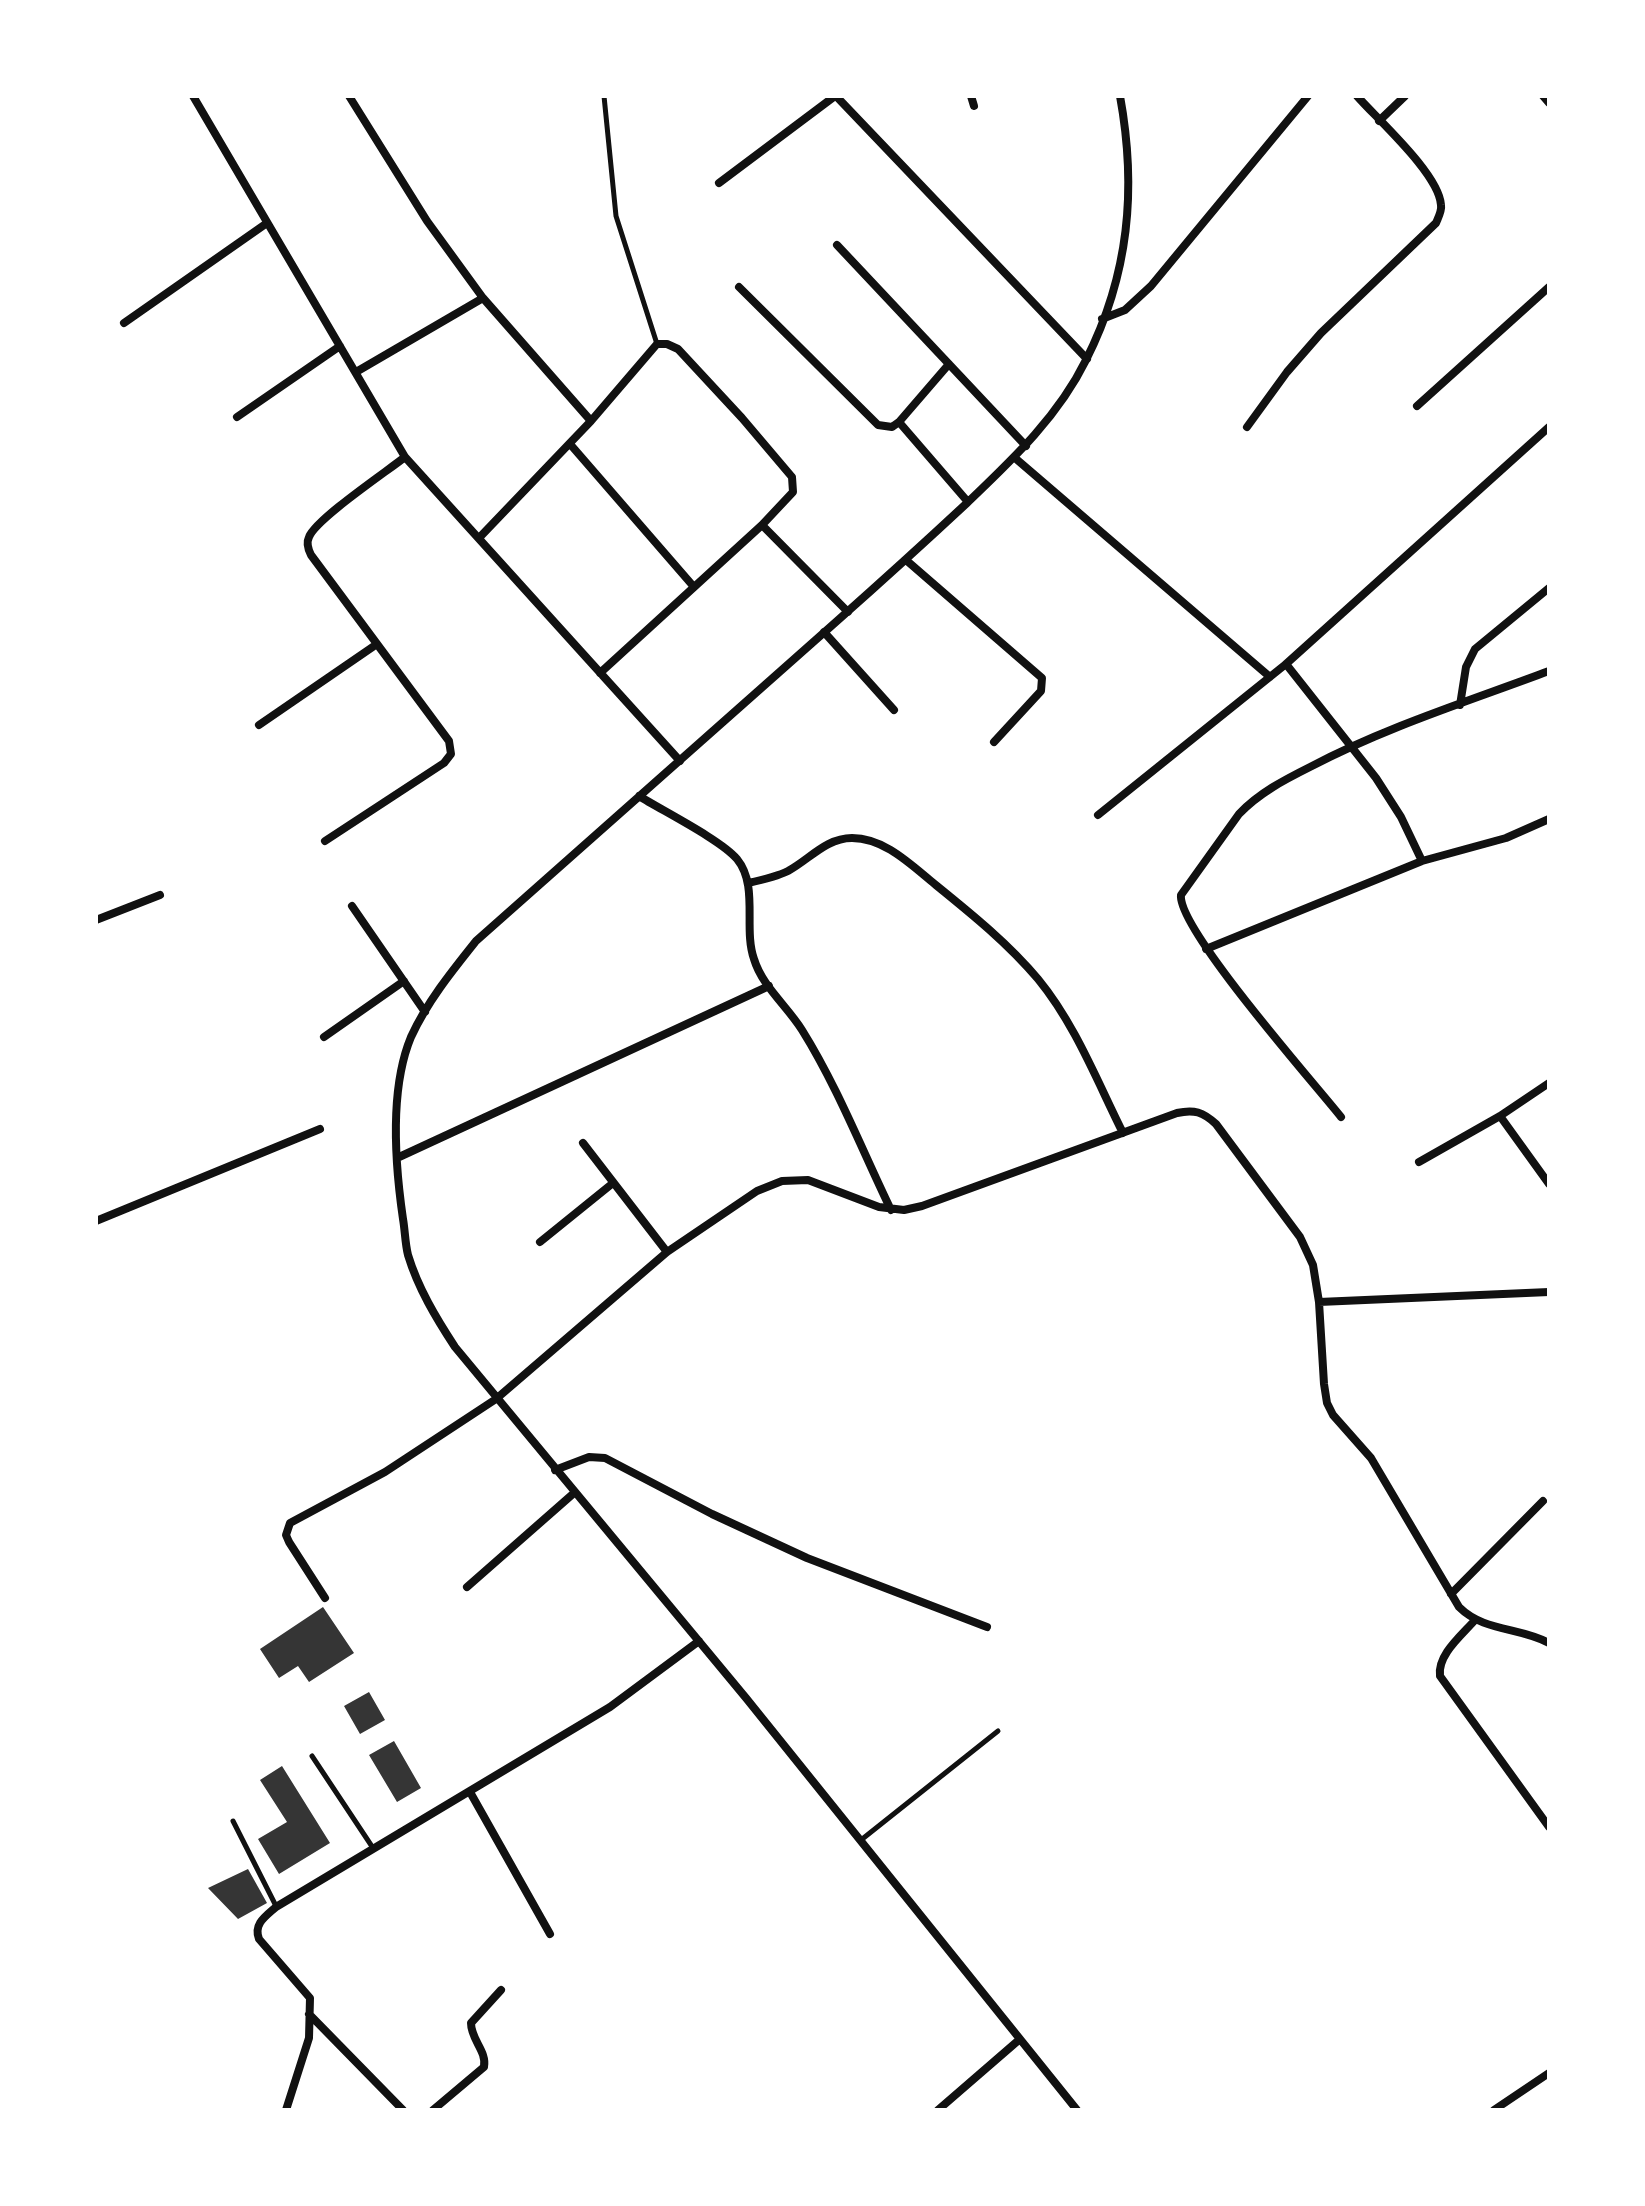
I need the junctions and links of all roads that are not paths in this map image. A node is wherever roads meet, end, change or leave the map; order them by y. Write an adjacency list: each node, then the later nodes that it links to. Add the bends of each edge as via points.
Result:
1 (193, 96): 15 (street)
2 (349, 96): 19 (street, via 427,221)
3 (604, 96): 22 (lane, via 616,216)
4 (836, 96): 14 (street); 24 (street)
5 (971, 96): 12 (street)
6 (1120, 96): 20 (street, via 1129,142 1129,204 1125,243)
7 (1308, 96): 20 (street, via 1145,293 1125,310)
8 (1357, 96): 13 (street)
9 (1405, 96): 13 (street)
10 (1543, 96): 11 (street)
11 (1549, 103)
12 (974, 106)
13 (1379, 121): 31 (street, via 1417,158 1442,205 1440,215 1321,333)
14 (719, 183)
15 (267, 223): 21 (street); 23 (street)
16 (837, 245): 25 (street)
17 (739, 287): 30 (street, via 878,425)
18 (1549, 287): 27 (street)
19 (483, 298): 26 (street); 29 (street)
20 (1102, 319): 24 (street)
21 (124, 323)
22 (657, 344): 29 (street); 38 (street, via 678,349 792,477 793,492)
23 (340, 346): 26 (street); 28 (street)
24 (1087, 359): 34 (street)
25 (949, 364): 30 (street); 34 (street)
26 (356, 372): 35 (street)
27 (1417, 406)
28 (237, 417)
29 (591, 421): 33 (street)
30 (899, 422): 37 (street)
31 (1247, 427)
32 (1549, 427): 46 (street)
33 (570, 444): 39 (street); 41 (street)
34 (1026, 446): 36 (street)
35 (405, 457): 39 (street); 45 (street, via 319,524 308,539 311,555)
36 (1015, 458): 37 (street); 49 (street)
37 (968, 502): 40 (street)
38 (762, 525): 41 (street); 43 (street)
39 (479, 538): 48 (street)
40 (906, 560): 43 (street); 53 (street, via 1042,678 1041,691)
41 (694, 587): 48 (street)
42 (1549, 588): 50 (street, via 1475,649 1466,667)
43 (848, 612): 44 (street)
44 (824, 632): 51 (street); 55 (street)
45 (377, 644): 52 (street); 59 (street, via 449,741 451,754)
46 (1286, 664): 49 (street); 54 (street)
47 (1549, 671): 50 (street)
48 (600, 673): 55 (street)
49 (1270, 677): 57 (street)
50 (1460, 705): 54 (street)
51 (894, 710)
52 (259, 725)
53 (994, 742)
54 (1351, 746): 60 (street, via 1401,817); 65 (street, via 1249,804 1184,889 1180,901)
55 (680, 761): 56 (street)
56 (639, 796): 61 (street, via 726,849); 68 (street, via 476,941)
57 (1098, 815)
58 (1549, 819): 60 (street, via 1506,838)
59 (325, 841)
60 (1422, 861): 65 (street)
61 (748, 883): 67 (street, via 753,957); 74 (street, via 778,875 835,841 852,838 885,847 905,860 1038,980 1070,1027)
62 (160, 895): 64 (street)
63 (352, 906): 66 (street)
64 (96, 920)
65 (1206, 949): 72 (street)
66 (404, 981): 68 (street); 69 (street)
67 (769, 986): 76 (street); 80 (street, via 818,1058)
68 (425, 1012): 76 (street, via 403,1065)
69 (324, 1037)
70 (1549, 1083): 71 (street)
71 (1500, 1116): 77 (street); 79 (street)
72 (1341, 1117)
73 (320, 1129): 81 (street)
74 (1123, 1133): 80 (street, via 922,1206); 85 (street, via 1188,1111 1208,1116 1300,1237 1313,1265)
75 (583, 1143): 78 (street)
76 (397, 1158): 86 (street, via 408,1254 429,1306)
77 (1419, 1162)
78 (613, 1183): 82 (street); 83 (street)
79 (1549, 1184)
80 (891, 1210): 83 (street, via 808,1180 782,1181 757,1191)
81 (96, 1221)
82 (540, 1242)
83 (667, 1252): 86 (street)
84 (1549, 1292): 85 (street)
85 (1319, 1302): 91 (street, via 1327,1403 1371,1458)
86 (496, 1399): 87 (street); 92 (street, via 385,1472 290,1523 289,1542)
87 (555, 1470): 88 (street); 94 (street, via 589,1457 605,1458 807,1558)
88 (574, 1493): 90 (street); 95 (street)
89 (1543, 1501): 91 (street)
90 (467, 1587)
91 (1451, 1594): 93 (street)
92 (325, 1598)
93 (1475, 1620): 96 (street); 101 (street, via 1446,1653 1440,1676)
94 (987, 1627)
95 (699, 1641): 99 (street, via 610,1707); 102 (street)
96 (1549, 1643)
97 (998, 1731): 102 (lane)
98 (312, 1756): 103 (lane)
99 (470, 1792): 103 (street); 105 (street)
100 (233, 1821): 104 (lane)
101 (1549, 1827)
102 (861, 1840): 108 (street)
103 (373, 1849): 104 (street)
104 (276, 1907): 107 (street, via 261,1920 257,1935 310,1998)
105 (550, 1934)
106 (501, 1990): 112 (street, via 471,2023 484,2067)
107 (309, 2014): 110 (street, via 309,2038); 111 (street)
108 (1020, 2039): 113 (street); 114 (street)
109 (1549, 2073): 115 (street)
110 (286, 2110)
111 (403, 2110)
112 (433, 2110)
113 (938, 2110)
114 (1077, 2110)
115 (1494, 2110)

